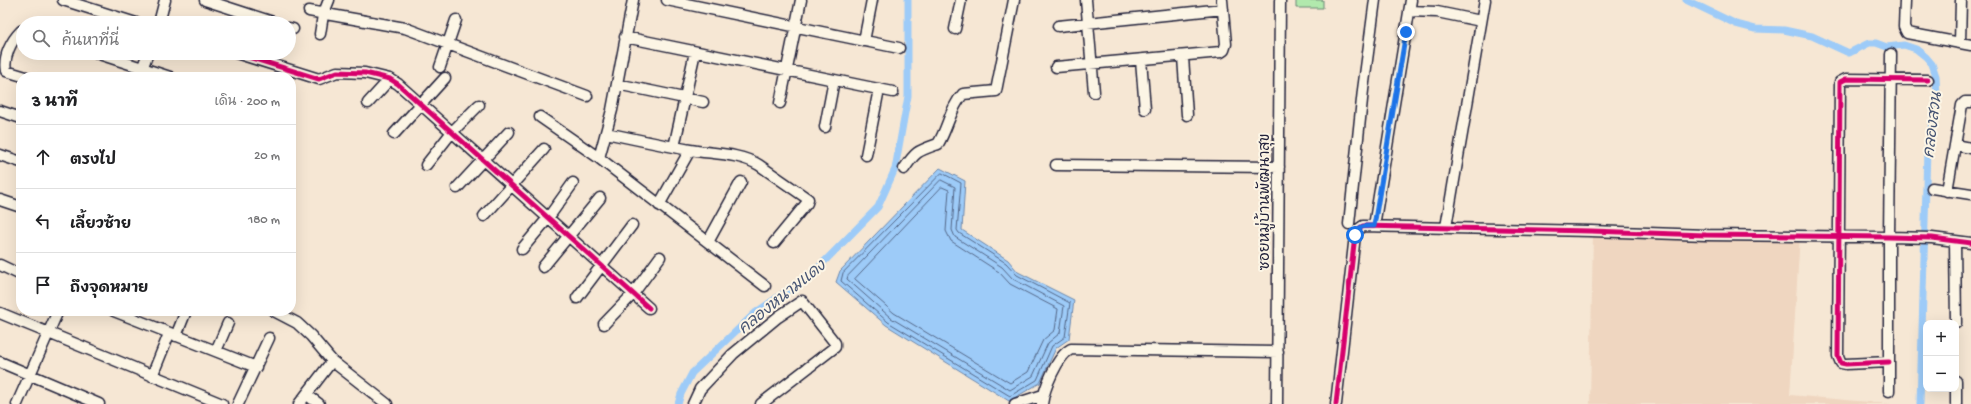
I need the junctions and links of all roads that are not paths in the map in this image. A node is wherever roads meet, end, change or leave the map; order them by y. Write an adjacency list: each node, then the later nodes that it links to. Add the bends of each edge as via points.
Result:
1 (63, 0): 22 (street)
2 (165, 0): 23 (street)
3 (205, 0): 24 (street)
4 (329, 0): 21 (street)
5 (633, 0): 33 (street)
6 (667, 0): 29 (street)
7 (801, 0): 29 (street)
8 (872, 0): 34 (street)
9 (961, 0): 30 (street)
10 (1014, 0): 93 (street, via 996,91 963,94 954,107 946,131 938,144 920,150)
11 (1086, 0): 27 (street)
12 (1280, 0): 92 (street, ซอยหมู่บ้านพัฒนาสุข)
13 (1375, 0): 107 (street)
14 (1411, 0): 19 (street)
15 (1485, 0): 26 (street)
16 (1905, 0): 36 (street, via 1904,27 1907,33)
17 (1222, 5): 27 (street); 41 (street, via 1226,44 1224,50)
18 (1964, 5): 36 (street)
19 (1409, 10): 26 (street, via 1437,12); 109 (street)
20 (309, 11): 21 (street)
21 (323, 14): 31 (street); 35 (street, via 405,28)
22 (114, 16)
23 (161, 16)
24 (254, 16)
25 (456, 20): 35 (street)
26 (1481, 21): 110 (street)
27 (1088, 23): 28 (street); 46 (street)
28 (1058, 26)
29 (796, 27): 34 (street); 49 (street)
30 (955, 29)
31 (320, 34)
32 (16, 37): 52 (street, via 5,66 6,71)
33 (625, 37): 39 (street); 58 (street)
34 (864, 41): 38 (street)
35 (448, 43): 47 (street); 62 (street)
36 (1960, 43): 37 (street)
37 (1971, 46)
38 (899, 48)
39 (695, 52): 49 (street); 63 (street)
40 (1891, 54): 54 (street)
41 (1183, 57): 45 (street); 72 (street)
42 (111, 60): 50 (street)
43 (145, 60): 51 (street)
44 (258, 60): 55 (street, via 319,79 337,72 365,73)
45 (1140, 60): 46 (street); 70 (street)
46 (1091, 65): 48 (street); 61 (street)
47 (440, 67)
48 (1056, 67)
49 (786, 70): 56 (street); 67 (street)
50 (138, 72)
51 (140, 72)
52 (16, 74)
53 (445, 78): 68 (street)
54 (1891, 78): 57 (street); 112 (street, via 1846,79 1840,82); 113 (street)
55 (390, 79): 66 (street); 68 (street)
56 (834, 80): 59 (street); 75 (street)
57 (1928, 80)
58 (617, 84): 63 (street); 78 (street)
59 (879, 89): 60 (street); 86 (street)
60 (893, 92)
61 (1094, 92)
62 (587, 96)
63 (684, 98): 64 (street); 81 (street)
64 (703, 102)
65 (1971, 102): 80 (street, via 1965,102 1962,106)
66 (368, 103)
67 (780, 103)
68 (422, 105): 76 (street); 79 (street)
69 (479, 105): 76 (street)
70 (1144, 109)
71 (0, 111): 73 (street)
72 (1187, 115)
73 (16, 116)
74 (540, 117): 87 (street)
75 (825, 127)
76 (452, 132): 88 (street); 90 (street)
77 (509, 132): 88 (street)
78 (606, 133): 81 (street); 87 (street)
79 (394, 134)
80 (1955, 145): 82 (street); 99 (street)
81 (674, 147): 84 (street)
82 (1971, 148)
83 (544, 149): 96 (street)
84 (690, 150): 104 (street); 116 (street, via 751,161 806,196 808,201)
85 (0, 155): 89 (street)
86 (866, 155)
87 (599, 158): 104 (street)
88 (483, 159): 96 (street); 97 (street)
89 (16, 160)
90 (426, 165)
91 (1056, 165): 92 (street)
92 (1278, 167): 142 (street, ซอยหมู่บ้านพัฒนาสุข)
93 (904, 169)
94 (741, 182): 115 (street)
95 (573, 183): 106 (street)
96 (511, 185): 105 (street); 106 (street)
97 (457, 188)
98 (1932, 188): 99 (street)
99 (1947, 191): 100 (street)
100 (1971, 194)
101 (600, 198): 111 (street)
102 (0, 200): 103 (street)
103 (16, 205)
104 (659, 205): 115 (street)
105 (484, 216)
106 (548, 218): 111 (street); 118 (street)
107 (1350, 224)
108 (632, 225): 121 (street)
109 (1374, 226): 110 (street); 164 (street, via 1363,226 1355,235)
110 (1446, 227): 112 (street, via 1706,235)
111 (568, 236): 121 (street); 122 (street)
112 (1838, 236): 113 (street); 145 (street, via 1839,360 1846,364)
113 (1889, 237): 114 (street); 145 (street)
114 (1955, 241): 117 (street); 134 (street)
115 (708, 242): 124 (street)
116 (774, 243)
117 (1971, 243)
118 (522, 249)
119 (660, 257): 125 (street)
120 (0, 265): 123 (street)
121 (602, 266): 125 (street); 126 (street)
122 (543, 267)
123 (16, 272)
124 (765, 286)
125 (632, 294): 127 (street); 137 (street)
126 (577, 298)
127 (649, 308)
128 (0, 313): 138 (street)
129 (56, 316): 138 (street)
130 (126, 316): 135 (street)
131 (139, 316): 135 (street)
132 (183, 316): 139 (street)
133 (284, 316): 144 (street, via 297,323 311,336)
134 (1956, 320)
135 (137, 321): 139 (street)
136 (228, 324): 141 (street)
137 (604, 324)
138 (47, 333): 147 (street); 148 (street)
139 (173, 335): 141 (street); 148 (street)
140 (269, 338): 146 (street)
141 (216, 352): 146 (street)
142 (1278, 352): 152 (street, via 1075,348 1062,355); 163 (street, ซอยหมู่บ้านพัฒนาสุข)
143 (0, 362): 147 (street)
144 (332, 362): 151 (street); 159 (street)
145 (1889, 362): 149 (street)
146 (256, 367): 156 (street)
147 (30, 375): 153 (street); 154 (street)
148 (152, 376): 155 (street)
149 (1890, 391)
150 (1956, 392): 165 (street)
151 (307, 394): 157 (street); 158 (street)
152 (1043, 399): 162 (street)
153 (17, 404)
154 (99, 404)
155 (222, 404)
156 (238, 404)
157 (299, 404)
158 (319, 404)
159 (387, 404)
160 (693, 404): 161 (street, via 700,389 733,354 802,301 835,343 835,347)
161 (762, 404)
162 (1015, 404)
163 (1277, 404)
164 (1336, 404)
165 (1956, 404)

